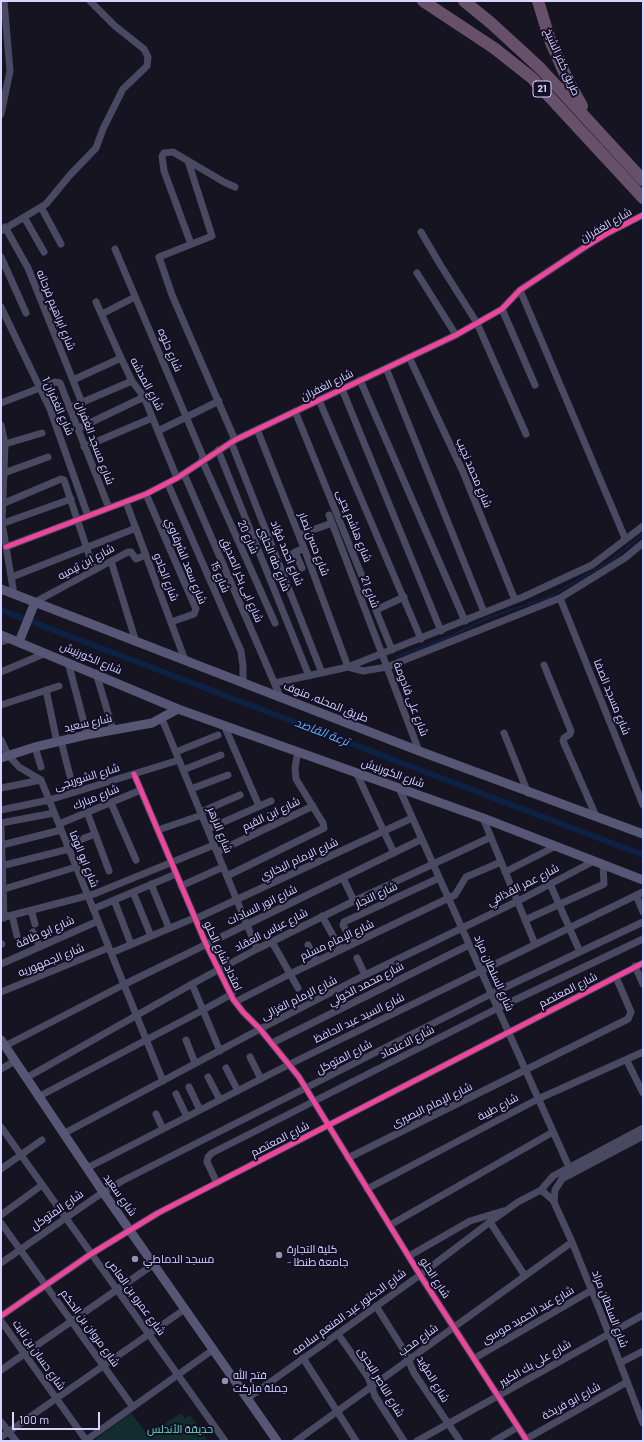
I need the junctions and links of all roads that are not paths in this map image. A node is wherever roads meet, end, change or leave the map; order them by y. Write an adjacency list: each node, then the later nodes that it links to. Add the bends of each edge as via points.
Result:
1 (4, 1): 6 (street, via 10,71)
2 (90, 1): 12 (street, via 115,26 144,48 148,57 147,66 123,89 96,148)
3 (423, 1): 11 (highway, 21, via 494,48 532,78)
4 (464, 1): 7 (highway, 21, via 516,45)
5 (538, 1): 7 (highway, طريق كفر الشيخ, via 550,40 565,75)
6 (1, 114)
7 (590, 121): 9 (highway, 21)
8 (188, 161): 10 (street); 18 (street, via 212,236); 18 (street, via 174,152 167,152 162,156 164,170)
9 (643, 180)
10 (236, 187)
11 (643, 198)
12 (41, 207): 14 (street); 17 (street)
13 (643, 215): 23 (street, شارع الغفران, via 606,234)
14 (24, 217): 15 (street); 20 (street)
15 (3, 229): 37 (street, شارع ابراهيم فرحانه, via 28,268)
16 (421, 232): 30 (street)
17 (61, 244)
18 (191, 244): 45 (street, شارع احمد فؤاد, via 159,257 172,295)
19 (115, 249): 24 (street, شارع حلوه)
20 (44, 252)
21 (1, 256): 28 (street)
22 (417, 273): 33 (street)
23 (520, 290): 27 (street, شارع الغفران); 81 (street)
24 (135, 297): 29 (street); 50 (street, شارع حلوه)
25 (96, 302): 29 (street, شارع المدشه)
26 (1, 307): 31 (street, شارع الغفران 1)
27 (502, 309): 30 (street, شارع الغفران); 40 (street)
28 (26, 313)
29 (102, 314): 35 (street, شارع المدشه)
30 (477, 323): 33 (street, شارع الغفران); 57 (street)
31 (9, 324): 32 (street); 41 (street, شارع الغفران 1)
32 (1, 327)
33 (456, 335): 34 (street, شارع الغفران)
34 (409, 357): 36 (street, شارع الغفران); 97 (street, شارع محمد نجيب, via 463,472)
35 (121, 358): 37 (street); 39 (street, شارع المدشه)
36 (386, 368): 38 (street, شارع الغفران); 100 (street)
37 (73, 380): 47 (street, شارع ابراهيم فرحانه)
38 (360, 380): 42 (street, شارع الغفران); 101 (street)
39 (132, 381): 43 (street, شارع المدشه); 47 (street)
40 (535, 385)
41 (39, 388): 46 (street); 48 (street, شارع مسجد الغفران, via 57,382); 74 (street, شارع الغفران 1, via 54,420)
42 (342, 389): 44 (street, شارع الغفران); 104 (street)
43 (144, 397): 51 (street, شارع المدشه); 53 (street)
44 (319, 400): 49 (street, شارع الغفران); 95 (street)
45 (219, 401): 50 (street); 58 (street, شارع احمد فؤاد)
46 (1, 402)
47 (82, 403): 48 (street)
48 (70, 408): 53 (street, شارع مسجد الغفران)
49 (295, 411): 54 (street, شارع الغفران); 99 (street, شارع هاشم يحيى)
50 (186, 417): 55 (street); 63 (street, شارع حلوه)
51 (152, 418): 55 (street, شارع المدشه); 60 (street)
52 (1, 425): 59 (street)
53 (78, 429): 60 (street, شارع مسجد الغفران)
54 (257, 429): 58 (street, شارع الغفران); 80 (street, شارع حسن نصار)
55 (158, 431): 66 (street, شارع المدشه)
56 (42, 433): 59 (street)
57 (526, 434)
58 (233, 441): 61 (street, شارع الغفران); 120 (street, شارع احمد فؤاد)
59 (4, 446): 64 (street)
60 (84, 446): 72 (street, شارع مسجد الغفران)
61 (218, 450): 63 (street, شارع الغفران); 121 (street, شارع طه الحلبى)
62 (48, 457): 64 (street)
63 (203, 460): 65 (street, شارع الغفران); 103 (street, شارع 20)
64 (3, 473): 71 (street)
65 (184, 474): 66 (street, شارع الغفران); 123 (street, شارع ابى بكر الصديق)
66 (177, 478): 67 (street, شارع الغفران)
67 (168, 484): 68 (street, شارع الغفران); 122 (street, شارع 15, via 240,651)
68 (146, 494): 70 (street, شارع الغفران); 102 (street, شارع سعد الشرقاوي, via 196,609 194,614)
69 (71, 499): 71 (street, via 66,482 61,479); 75 (street); 77 (street)
70 (126, 502): 72 (street, شارع الغفران); 79 (street, شارع الجادو)
71 (2, 504): 77 (street)
72 (109, 508): 74 (street, شارع الغفران)
73 (329, 515): 76 (street, شارع 21)
74 (88, 516): 75 (street, شارع الغفران)
75 (78, 520): 83 (street, شارع الغفران); 84 (street)
76 (332, 523): 80 (street); 112 (street, شارع 21)
77 (2, 524): 83 (street)
78 (643, 526): 81 (street)
79 (136, 528): 84 (street); 87 (street, شارع الجادو)
80 (299, 535): 85 (street, شارع حسن نصار)
81 (625, 538): 97 (street, via 592,565)
82 (643, 543): 96 (street, via 625,558)
83 (6, 547): 92 (street)
84 (86, 548): 91 (street); 92 (street)
85 (304, 548): 86 (street); 116 (street, شارع حسن نصار)
86 (296, 552): 88 (street); 90 (street)
87 (146, 555): 89 (street, شارع ابن تيميه, via 136,559 129,552); 102 (street, شارع الجادو)
88 (288, 556)
89 (111, 561): 91 (street, شارع ابن تيميه); 109 (street)
90 (302, 568)
91 (94, 570): 98 (street, شارع ابن تيميه)
92 (12, 577): 94 (street)
93 (1, 589): 94 (main road, طريق المحله, منوف)
94 (14, 594): 98 (main road, طريق المحله, منوف)
95 (404, 597): 99 (street); 107 (street)
96 (560, 598): 117 (street); 160 (street, شارع مسجد الصفا)
97 (515, 600): 100 (street)
98 (34, 604): 106 (main road); 109 (main road, طريق المحله, منوف)
99 (376, 610): 110 (street, شارع هاشم يحيى)
100 (484, 612): 101 (street)
101 (465, 621): 104 (street)
102 (171, 622): 113 (street, شارع الجادو)
103 (275, 624)
104 (441, 631): 107 (street)
105 (1, 635): 106 (main road, شارع الكورنيش)
106 (18, 638): 108 (street); 111 (main road, شارع الكورنيش)
107 (421, 640): 110 (street)
108 (1, 642)
109 (136, 642): 113 (main road, طريق المحله, منوف)
110 (392, 650): 112 (street)
111 (46, 653): 114 (main road, شارع الكورنيش); 118 (street)
112 (382, 654): 116 (street); 117 (street, شارع على قادومة)
113 (185, 660): 122 (main road, طريق المحله, منوف)
114 (68, 662): 119 (main road, شارع الكورنيش); 133 (street)
115 (544, 665): 167 (street, via 571,730 563,741)
116 (348, 667): 117 (street, via 363,671); 120 (street)
117 (387, 667): 139 (street, شارع على قادومة)
118 (1, 672)
119 (96, 673): 128 (main road, شارع الكورنيش); 131 (street)
120 (322, 673): 121 (street)
121 (309, 676): 123 (street)
122 (243, 682): 126 (main road, طريق المحله, منوف)
123 (275, 684): 126 (street, شارع ابى بكر الصديق)
124 (59, 686): 125 (street)
125 (46, 690): 127 (street); 136 (street)
126 (280, 696): 139 (main road, طريق المحله, منوف)
127 (1, 705)
128 (178, 709): 129 (main road, شارع سعيد); 130 (main road, شارع الكورنيش)
129 (162, 719): 131 (main road, شارع سعيد); 140 (street, شارع الازهر)
130 (224, 725): 138 (main road, شارع الكورنيش); 161 (street)
131 (113, 730): 133 (main road, شارع سعيد)
132 (504, 732): 155 (street)
133 (87, 734): 136 (main road, شارع سعيد)
134 (218, 735): 140 (street)
135 (1, 740): 142 (street)
136 (59, 741): 137 (main road, شارع سعيد, via 48,747); 149 (street)
137 (35, 747): 142 (main road, شارع سعيد); 144 (street)
138 (298, 751): 146 (main road, شارع الكورنيش); 162 (street, via 296,778)
139 (419, 751): 155 (main road, طريق المحله, منوف)
140 (176, 752): 143 (street, شارع الازهر)
141 (221, 755): 145 (street)
142 (4, 757): 150 (street)
143 (179, 760): 145 (street, شارع الازهر); 147 (street, شارع الشوربجى)
144 (42, 767)
145 (183, 770): 153 (street, شارع الازهر)
146 (356, 772): 152 (main road, شارع الكورنيش); 175 (street)
147 (134, 774): 154 (street, امتداد شارع الحلو); 157 (street, شارع الشوربجى)
148 (228, 775): 153 (street)
149 (70, 776)
150 (41, 780): 151 (street); 157 (street, شارع ابو الوفا)
151 (1, 788)
152 (398, 788): 168 (street, شارع السلطان مراد); 169 (main road, شارع الكورنيش)
153 (191, 789): 165 (street, شارع الازهر)
154 (141, 790): 159 (street, شارع مبارك); 174 (street, امتداد شارع الحلو)
155 (528, 793): 167 (main road, طريق المحله, منوف)
156 (240, 795): 165 (street)
157 (49, 800): 163 (street, شارع الشوربجى); 166 (street, شارع ابو الوفا)
158 (271, 801): 161 (street)
159 (111, 803): 164 (street, شارع مبارك); 186 (street)
160 (643, 805)
161 (259, 806): 173 (street)
162 (313, 806): 184 (street, شارع ابن القيم); 198 (street, via 324,825 323,830)
163 (1, 810)
164 (87, 812): 172 (street, شارع مبارك); 176 (street)
165 (201, 813): 173 (street, شارع الازهر); 174 (street)
166 (54, 814): 170 (street); 172 (street, شارع ابو الوفا)
167 (596, 816): 177 (main road, طريق المحله, منوف)
168 (412, 818): 175 (street, شارع الإمام البخاري); 180 (street, شارع السلطان مراد)
169 (482, 818): 179 (street); 182 (main road, شارع الكورنيش)
170 (1, 823)
171 (1, 827): 178 (street)
172 (60, 827): 181 (street, شارع مبارك); 183 (street, شارع ابو الوفا)
173 (208, 829): 184 (street, شارع الازهر)
174 (158, 830): 188 (street, امتداد شارع الحلو)
175 (384, 831): 185 (street); 212 (street, شارع الإمام البخاري)
176 (95, 834): 183 (street); 195 (street)
177 (643, 834)
178 (1, 836): 181 (street)
179 (491, 837): 189 (street); 190 (street, شارع عباس العقاد)
180 (422, 839): 185 (street, شارع انور السادات); 190 (street, شارع السلطان مراد)
181 (2, 845): 192 (street)
182 (556, 846): 187 (main road, شارع الكورنيش); 196 (street)
183 (68, 847): 192 (street); 194 (street, شارع ابو الوفا)
184 (216, 849): 188 (street, شارع ابن القيم); 193 (street, شارع الازهر)
185 (394, 853): 199 (street, شارع انور السادات)
186 (136, 860)
187 (594, 861): 191 (main road, شارع الكورنيش); 203 (street, شارع عمر القذافي)
188 (172, 862): 197 (street, امتداد شارع الحلو); 208 (street, شارع ابن القيم)
189 (501, 862): 196 (street); 210 (street, شارع الإمام مسلم, via 466,877 457,894)
190 (433, 864): 200 (street, شارع السلطان مراد); 213 (street, شارع عباس العقاد)
191 (603, 864): 201 (main road, شارع الكورنيش); 215 (street, via 604,884)
192 (2, 866): 205 (street)
193 (223, 867): 198 (street, شارع الازهر); 204 (street)
194 (76, 868): 205 (street); 208 (street, شارع ابو الوفا)
195 (109, 870)
196 (505, 872): 214 (street)
197 (176, 874): 202 (street); 204 (street, امتداد شارع الحلو)
198 (227, 876): 212 (street, شارع الازهر)
199 (343, 878): 213 (street); 227 (street, شارع انور السادات)
200 (439, 878): 210 (street, شارع السلطان مراد); 238 (street, شارع النجار, via 344,922 343,925)
201 (643, 880)
202 (151, 884): 206 (street); 229 (street)
203 (550, 884): 214 (street, شارع عمر القذافي); 215 (street)
204 (181, 886): 222 (street, امتداد شارع الحلو)
205 (2, 889): 221 (street)
206 (133, 892): 211 (street); 233 (street)
207 (643, 892): 209 (street, شارع السيد عبد الحافظ)
208 (87, 895): 216 (street, شارع ابو الوفا); 217 (street, شارع ابن القيم)
209 (636, 896): 218 (street); 228 (street, شارع السيد عبد الحافظ)
210 (448, 898): 230 (street, شارع السلطان مراد); 238 (street, شارع الإمام مسلم)
211 (114, 900): 216 (street); 236 (street)
212 (237, 900): 222 (street, شارع الإمام البخاري); 227 (street, شارع الازهر)
213 (354, 901): 220 (street, شارع عباس العقاد)
214 (518, 901): 223 (street); 230 (street, شارع عمر القذافي)
215 (559, 904): 223 (street); 228 (street)
216 (93, 909): 224 (street, شارع ابو الوفا)
217 (31, 910): 219 (street, شارع ابن القيم); 226 (street)
218 (643, 912)
219 (12, 915): 221 (street, شارع ابن القيم); 232 (street)
220 (322, 916): 235 (street, شارع عباس العقاد); 244 (street)
221 (2, 918)
222 (195, 918): 229 (street, شارع الجمهوريه); 237 (street, امتداد شارع الحلو)
223 (525, 920): 239 (street)
224 (98, 921): 242 (street, شارع ابو طاقة); 245 (street, شارع ابو الوفا)
225 (643, 922): 246 (street, شارع المتوكل)
226 (36, 924)
227 (247, 924): 237 (street, شارع انور السادات); 243 (street, شارع الازهر)
228 (569, 927): 239 (street, شارع السيد عبد الحافظ); 246 (street)
229 (169, 928): 233 (street, شارع الجمهوريه)
230 (462, 929): 241 (street, شارع السلطان مراد); 255 (street, شارع الإمام الغزالى)
231 (33, 932): 242 (street)
232 (17, 936)
233 (151, 936): 236 (street, شارع الجمهوريه)
234 (643, 939): 265 (street, شارع الاعتماد)
235 (272, 942): 243 (street, شارع عباس العقاد); 254 (street)
236 (131, 944): 245 (street, شارع الجمهوريه)
237 (206, 944): 252 (street, امتداد شارع الحلو); 259 (street, شارع انور السادات)
238 (353, 944): 244 (street, شارع الإمام مسلم)
239 (535, 944): 253 (street, شارع السيد عبد الحافظ)
240 (308, 945): 248 (street)
241 (469, 945): 253 (street, شارع السلطان مراد); 273 (street, شارع محمد الخولي)
242 (40, 947): 250 (street, شارع ابو طاقة)
243 (257, 949): 252 (street, شارع عباس العقاد)
244 (341, 950): 248 (street, شارع الإمام مسلم)
245 (109, 951): 259 (street, شارع ابو الوفا); 261 (street, شارع الجمهوريه)
246 (580, 952): 263 (street, شارع المتوكل)
247 (357, 958): 255 (street)
248 (316, 961): 254 (street, شارع الإمام مسلم)
249 (643, 963): 251 (street, شارع المعتصم)
250 (1, 964)
251 (635, 966): 256 (street, شارع المعتصم); 258 (street)
252 (218, 970): 257 (street, شارع عباس العقاد); 262 (street, امتداد شارع الحلو)
253 (480, 970): 263 (street, شارع السلطان مراد); 280 (street, شارع السيد عبد الحافظ)
254 (290, 974): 260 (street); 264 (street, شارع الإمام مسلم)
255 (365, 975): 268 (street, شارع الإمام الغزالى)
256 (616, 977): 269 (street, شارع المعتصم); 283 (street, شارع الإمام البصيرى, via 631,1016)
257 (192, 984): 266 (street); 267 (street, شارع عباس العقاد)
258 (643, 984)
259 (123, 985): 267 (street, شارع ابو الوفا); 272 (street, شارع انور السادات)
260 (298, 988)
261 (1, 992)
262 (232, 994): 264 (street, امتداد شارع الحلو); 266 (street)
263 (491, 994): 265 (street, شارع السلطان مراد); 289 (street, شارع المتوكل)
264 (235, 1002): 268 (street, امتداد شارع الحلو)
265 (498, 1008): 269 (street, شارع السلطان مراد); 296 (street, شارع الاعتماد)
266 (203, 1010): 270 (street); 274 (street)
267 (136, 1016): 270 (street, شارع ابو الوفا); 285 (street, شارع عباس العقاد)
268 (260, 1029): 273 (street, امتداد شارع الحلو); 274 (street, شارع الإمام الغزالى)
269 (508, 1032): 283 (street, شارع السلطان مراد); 300 (street, شارع المعتصم)
270 (146, 1040): 287 (street, شارع ابو الوفا); 293 (street)
271 (186, 1040): 279 (street)
272 (3, 1043): 277 (main road, شارع سعيد)
273 (272, 1044): 280 (street, امتداد شارع الحلو)
274 (220, 1051): 279 (street, شارع الإمام الغزالى)
275 (643, 1052): 278 (street, شارع طيبة)
276 (250, 1057): 286 (street)
277 (15, 1061): 282 (street); 285 (main road, شارع سعيد)
278 (627, 1061): 291 (street); 294 (street, شارع طيبة)
279 (196, 1063): 287 (street, شارع الإمام الغزالى)
280 (290, 1064): 286 (street, شارع السيد عبد الحافظ); 289 (street, امتداد شارع الحلو)
281 (226, 1068): 290 (street)
282 (1, 1069)
283 (526, 1072): 294 (street, شارع السلطان مراد); 309 (street, شارع الإمام البصيرى)
284 (208, 1077): 295 (street)
285 (26, 1078): 293 (main road, شارع سعيد)
286 (261, 1079): 290 (street, شارع السيد عبد الحافظ)
287 (163, 1081): 305 (street, شارع الإمام الغزالى)
288 (189, 1087): 297 (street)
289 (306, 1088): 296 (street, امتداد شارع الحلو); 319 (street, شارع المتوكل)
290 (238, 1091): 295 (street, شارع السيد عبد الحافظ)
291 (643, 1093)
292 (176, 1094): 299 (street)
293 (38, 1097): 305 (main road, شارع سعيد)
294 (538, 1099): 304 (street, شارع السلطان مراد); 317 (street, شارع طيبة)
295 (220, 1100): 297 (street, شارع السيد عبد الحافظ)
296 (314, 1102): 300 (street, امتداد شارع الحلو); 314 (street, شارع الاعتماد, via 210,1154 208,1164)
297 (200, 1110): 299 (street, شارع السيد عبد الحافظ)
298 (156, 1114): 303 (street)
299 (187, 1117): 303 (street, شارع السيد عبد الحافظ)
300 (328, 1126): 309 (street, شارع الحلو); 314 (street, شارع المعتصم)
301 (1, 1127): 308 (street, شارع عمرو بن العاص)
302 (643, 1128): 310 (street, شارع الدكتور عبد المنعم سلامه)
303 (163, 1129): 311 (street, شارع السيد عبد الحافظ)
304 (553, 1132): 310 (street, شارع السلطان مراد); 326 (street)
305 (63, 1134): 311 (main road, شارع سعيد)
306 (643, 1136): 315 (street, via 566,1176)
307 (42, 1140): 308 (street)
308 (21, 1155): 312 (street); 316 (street, شارع عمرو بن العاص)
309 (348, 1158): 317 (street, شارع الحلو)
310 (569, 1167): 313 (street, شارع الدكتور عبد المنعم سلامه)
311 (87, 1168): 319 (main road, شارع سعيد)
312 (1, 1170)
313 (549, 1178): 315 (street); 318 (street, شارع الدكتور عبد المنعم سلامه)
314 (217, 1183): 327 (street, شارع المعتصم)
315 (558, 1183): 320 (street, via 554,1193)
316 (42, 1185): 322 (street); 323 (street, شارع عمرو بن العاص)
317 (367, 1188): 326 (street, شارع الحلو)
318 (541, 1190): 320 (street); 321 (street, شارع الدكتور عبد المنعم سلامه)
319 (103, 1192): 323 (street, شارع المتوكل); 327 (main road, شارع سعيد)
320 (555, 1204): 328 (street, شارع السلطان مراد)
321 (508, 1210): 324 (street, شارع الدكتور عبد المنعم سلامه); 331 (street, via 470,1221)
322 (1, 1215)
323 (65, 1218): 329 (street, شارع المتوكل); 330 (street, شارع عمرو بن العاص)
324 (490, 1222): 334 (street, شارع الدكتور عبد المنعم سلامه); 335 (street)
325 (1, 1223): 329 (street, شارع مروان بن الحكم)
326 (390, 1225): 331 (street, شارع الحلو)
327 (130, 1229): 330 (street, شارع المعتصم); 333 (main road, شارع سعيد)
328 (572, 1242): 335 (street, شارع محب); 338 (street, شارع السلطان مراد)
329 (20, 1249): 332 (street, شارع المتوكل); 336 (street, شارع مروان بن الحكم)
330 (91, 1254): 336 (street, شارع المعتصم); 337 (street, شارع عمرو بن العاص)
331 (409, 1256): 334 (street, شارع الحلو)
332 (1, 1262)
333 (154, 1264): 337 (street); 340 (main road, شارع سعيد)
334 (420, 1275): 339 (street, شارع الدكتور عبد المنعم سلامه); 345 (street, شارع الحلو)
335 (525, 1276): 345 (street, شارع محب)
336 (46, 1285): 342 (street, شارع المعتصم); 344 (street, شارع مروان بن الحكم)
337 (118, 1289): 344 (street); 346 (street, شارع عمرو بن العاص)
338 (592, 1290): 348 (street, شارع السلطان مراد); 353 (street, شارع عبد الحميد موسى)
339 (376, 1306): 347 (street, شارع الدكتور عبد المنعم سلامه); 354 (street, شارع المؤيد)
340 (185, 1309): 346 (street); 349 (main road, شارع سعيد)
341 (643, 1315): 348 (street, شارع على بك الكبير)
342 (1, 1316)
343 (1, 1321): 351 (street, شارع حسان بن ثابت)
344 (72, 1321): 351 (street); 356 (street, شارع مروان بن الحكم)
345 (455, 1327): 353 (street, شارع الحلو); 354 (street, شارع محب)
346 (150, 1334): 356 (street); 358 (street, شارع عمرو بن العاص)
347 (338, 1334): 352 (street, شارع الدكتور عبد المنعم سلامه); 360 (street, شارع الناصر البحرى)
348 (609, 1334): 355 (street, شارع السلطان مراد); 361 (street, شارع على بك الكبير)
349 (214, 1349): 358 (street); 362 (main road, شارع سعيد)
350 (643, 1351): 355 (street)
351 (24, 1354): 357 (street); 363 (street, شارع حسان بن ثابت)
352 (303, 1358): 362 (street, شارع الدكتور عبد المنعم سلامه); 365 (street)
353 (474, 1358): 361 (street, شارع الحلو)
354 (408, 1360): 360 (street, شارع محب); 368 (street, شارع المؤيد)
355 (620, 1363): 359 (street, شارع السلطان مراد)
356 (104, 1366): 363 (street); 364 (street, شارع مروان بن الحكم)
357 (1, 1370)
358 (178, 1375): 364 (street); 375 (street, شارع عمرو بن العاص)
359 (627, 1382): 367 (street, شارع السلطان مراد); 372 (street, شارع ابو فريخة)
360 (372, 1386): 365 (street, شارع محب); 379 (street, شارع الناصر البحرى)
361 (499, 1396): 368 (street, شارع على بك الكبير); 369 (street, شارع الحلو)
362 (248, 1398): 376 (main road, شارع سعيد)
363 (56, 1399): 370 (street); 374 (street, شارع حسان بن ثابت)
364 (133, 1407): 374 (street)
365 (337, 1411): 377 (street, شارع محب); 378 (street)
366 (1, 1422): 370 (street)
367 (643, 1423)
368 (449, 1424): 380 (street, شارع على بك الكبير); 381 (street, شارع المؤيد)
369 (518, 1427): 372 (street, شارع الحلو); 382 (street)
370 (8, 1432): 371 (street); 373 (street)
371 (1, 1437)
372 (526, 1440)
373 (16, 1441)
374 (86, 1441)
375 (225, 1441)
376 (276, 1441)
377 (296, 1441)
378 (356, 1441)
379 (404, 1441)
380 (417, 1441)
381 (460, 1441)
382 (494, 1441)

